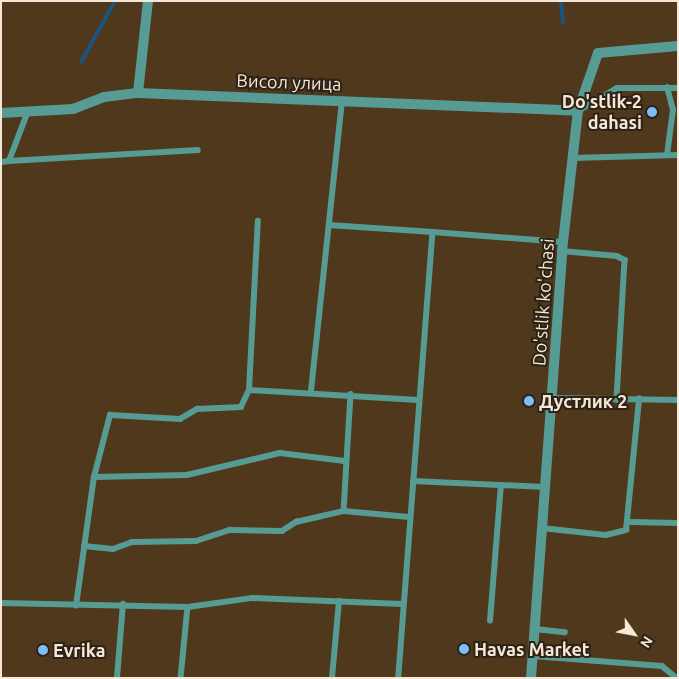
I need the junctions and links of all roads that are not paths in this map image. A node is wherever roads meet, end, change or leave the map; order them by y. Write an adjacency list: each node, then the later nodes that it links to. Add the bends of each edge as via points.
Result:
1 (148, 1): 5 (street)
2 (678, 46): 8 (street, Do'stlik ko'chasi, via 598,53)
3 (668, 88): 4 (lane); 8 (lane, via 617,88); 11 (lane, via 673,110)
4 (678, 88)
5 (138, 93): 6 (street, Висол улица); 7 (street, Висол улица, via 104,97 73,109)
6 (342, 99): 8 (street, Висол улица); 17 (lane)
7 (28, 111): 9 (street, Висол улица); 14 (lane)
8 (578, 111): 13 (street, Do'stlik ko'chasi)
9 (1, 113)
10 (198, 150): 14 (lane)
11 (667, 155): 12 (lane); 13 (lane)
12 (678, 155)
13 (573, 158): 19 (street, Do'stlik ko'chasi)
14 (9, 161): 15 (lane)
15 (1, 162)
16 (258, 221): 20 (lane)
17 (329, 225): 18 (lane); 21 (lane)
18 (433, 232): 19 (lane); 25 (lane)
19 (563, 247): 23 (street, Do'stlik ko'chasi); 26 (lane, via 625,260)
20 (249, 390): 21 (lane); 29 (lane, via 241,407 197,409 180,419 114,412 104,428)
21 (311, 391): 22 (lane)
22 (351, 394): 25 (lane); 28 (lane)
23 (552, 398): 26 (lane); 32 (street, Do'stlik ko'chasi)
24 (639, 399): 26 (lane); 27 (lane); 35 (lane)
25 (418, 400): 30 (lane)
26 (617, 400)
27 (678, 400)
28 (345, 460): 29 (lane, via 280,453 187,475); 33 (lane)
29 (94, 477): 38 (lane)
30 (413, 481): 31 (lane); 34 (lane)
31 (501, 485): 32 (lane); 45 (lane)
32 (546, 487): 37 (street, Do'stlik ko'chasi)
33 (344, 511): 34 (lane); 38 (lane, via 296,522 282,531 230,530 196,541 132,542 113,549)
34 (409, 517): 42 (lane)
35 (630, 522): 36 (lane); 37 (lane, via 617,535)
36 (678, 523)
37 (542, 528): 46 (street, Do'stlik ko'chasi)
38 (84, 546): 43 (lane)
39 (339, 601): 42 (lane); 44 (lane, via 252,598); 51 (lane)
40 (1, 602): 43 (lane)
41 (122, 604): 43 (lane); 44 (lane); 49 (lane)
42 (402, 604): 52 (lane)
43 (76, 606)
44 (188, 607): 50 (lane)
45 (490, 621)
46 (535, 628): 47 (lane); 48 (street, Do'stlik ko'chasi)
47 (565, 632)
48 (532, 656): 53 (street, Do'stlik ko'chasi); 54 (lane, via 662,666)
49 (117, 678)
50 (181, 678)
51 (332, 678)
52 (399, 678)
53 (531, 678)
54 (677, 678)

